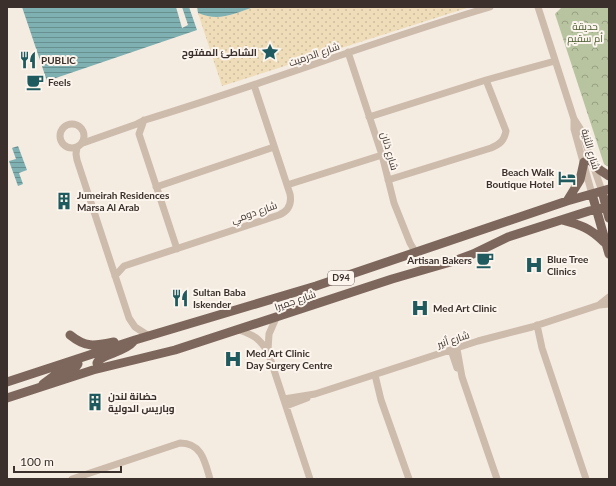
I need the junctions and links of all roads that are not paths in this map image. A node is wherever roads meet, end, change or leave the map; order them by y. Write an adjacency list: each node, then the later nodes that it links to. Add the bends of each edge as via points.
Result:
1 (490, 7): 3 (street, شارع الدرميت)
2 (538, 7): 4 (street, شارع الثنية)
3 (348, 52): 6 (street, شارع الدرميت); 7 (street, شارع ذنان)
4 (556, 61): 5 (street); 15 (street, شارع الثنية, via 574,119 574,129)
5 (486, 80): 7 (street); 17 (street, via 506,131 501,144)
6 (254, 85): 8 (street, شارع الدرميت); 13 (street, شارع دومي)
7 (369, 117): 14 (street, شارع ذنان)
8 (144, 120): 9 (street, شارع الدرميت); 10 (street, شارع الدرميت, via 98,133); 11 (street)
9 (126, 128): 11 (street); 12 (street, شارع الدرميت)
10 (83, 131): 12 (street, via 84,136); 12 (street, شارع الدرميت, via 80,126 74,124 66,125 60,132 63,145 70,148)
11 (139, 134): 19 (street)
12 (80, 145): 31 (street, via 76,160)
13 (274, 147): 18 (street, شارع دومي); 19 (street)
14 (382, 155): 17 (street, شارع ذنان); 18 (street)
15 (588, 162): 16 (main road); 20 (street, شارع الثنية); 21 (street, شارع الثنية); 22 (main road)
16 (609, 176)
17 (388, 180): 29 (street, شارع ذنان, via 408,240)
18 (287, 185): 28 (street, شارع دومي, via 290,201 283,214)
19 (156, 187): 28 (street)
20 (605, 190): 21 (main road, شارع جميرا / D94); 23 (main road, شارع الثنية)
21 (592, 194): 22 (main road, شارع جميرا / D94); 24 (main road, شارع الثنية)
22 (567, 201): 29 (main road, شارع جميرا / D94)
23 (607, 207): 24 (main road, شارع جميرا / D94); 25 (main road, شارع الثنية)
24 (596, 209): 26 (main road, شارع جميرا / D94); 27 (main road, شارع الثنية)
25 (609, 218)
26 (562, 220): 27 (main road, via 586,227); 37 (main road, شارع جميرا / D94, via 508,237 454,261 392,278)
27 (605, 243): 30 (main road, شارع الثنية)
28 (177, 248): 32 (street, شارع دومي)
29 (416, 253): 41 (main road, شارع جميرا / D94)
30 (609, 254)
31 (110, 262): 32 (street); 33 (street)
32 (124, 266): 33 (street, شارع دومي)
33 (115, 276): 41 (street, via 130,321)
34 (609, 298): 36 (street, شارع أنير)
35 (609, 304): 36 (street, شارع أنير)
36 (599, 305): 38 (street, شارع أنير)
37 (276, 318): 39 (main road, شارع جميرا / D94); 44 (street, via 269,334)
38 (535, 326): 43 (street, شارع أنير); 57 (street)
39 (239, 330): 44 (street, via 258,338); 46 (main road, شارع جميرا / D94, via 175,350)
40 (70, 335): 42 (main road, via 83,344 92,346 124,339)
41 (149, 336): 42 (main road, شارع جميرا / D94)
42 (135, 340): 45 (main road, شارع جميرا / D94); 46 (main road, via 124,350 100,359 97,363)
43 (454, 349): 47 (street, شارع أنير); 56 (street, via 457,367)
44 (268, 352): 51 (street)
45 (77, 359): 48 (main road, شارع جميرا / D94); 49 (main road, via 78,364 75,368 51,377)
46 (98, 368): 49 (main road, شارع جميرا / D94)
47 (372, 376): 51 (street, شارع أنير, via 308,398); 55 (street)
48 (7, 382)
49 (41, 386): 50 (main road, شارع جميرا / D94)
50 (7, 398)
51 (285, 403): 54 (street)
52 (72, 479): 53 (street, via 180,443 190,444 198,449)
53 (210, 479)
54 (310, 479)
55 (409, 479)
56 (497, 479)
57 (586, 479)

